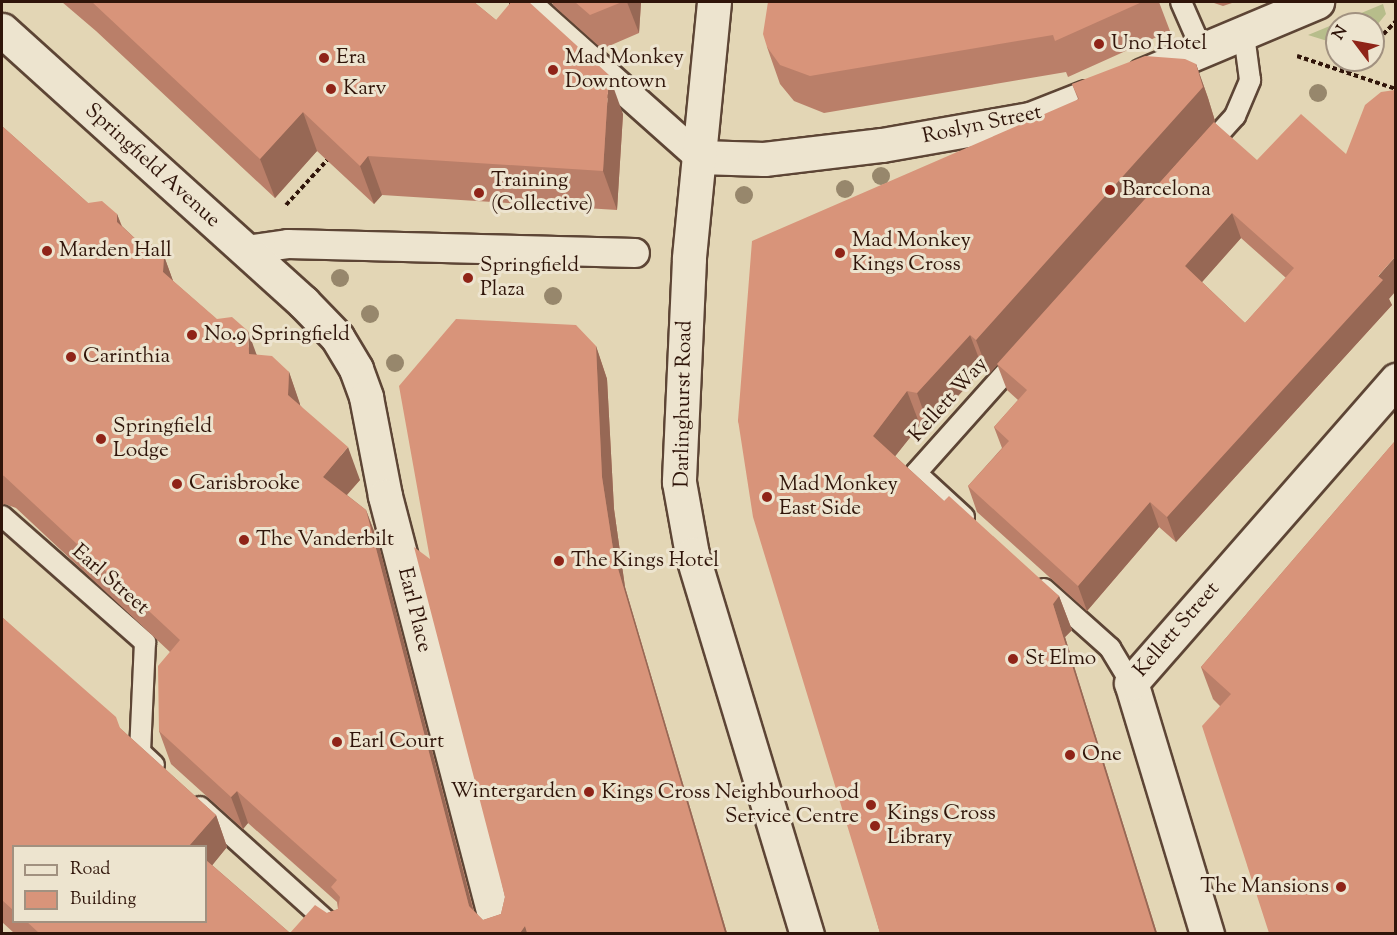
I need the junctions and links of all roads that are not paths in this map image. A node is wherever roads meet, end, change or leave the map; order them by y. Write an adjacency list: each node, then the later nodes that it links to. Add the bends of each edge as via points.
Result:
1 (525, 2): 8 (street)
2 (714, 2): 8 (street, Darlinghurst Road)
3 (1181, 2): 7 (lane)
4 (1317, 2): 6 (street, Roslyn Street)
5 (2, 30): 10 (street, Springfield Avenue)
6 (1244, 35): 7 (street, Roslyn Street); 9 (lane, via 1250,80 1235,116)
7 (1203, 52): 8 (street, Roslyn Street, via 1030,119 800,156)
8 (699, 157): 23 (street, Darlinghurst Road, via 681,392 679,482 692,554)
9 (1195, 161)
10 (246, 250): 11 (street, via 288,244); 12 (street, Springfield Avenue)
11 (635, 254)
12 (303, 302): 22 (street, Earl Place, via 338,338 366,397 385,496)
13 (1036, 339): 16 (lane, Kellett Way, via 916,473)
14 (1395, 380): 18 (street, Kellett Street)
15 (2, 516): 19 (lane, Earl Street, via 145,642 140,752)
16 (978, 529)
17 (1031, 576): 18 (lane, via 1110,648)
18 (1131, 683): 24 (street, Kellett Street)
19 (166, 776)
20 (183, 791): 21 (lane)
21 (341, 933)
22 (500, 933)
23 (807, 933)
24 (1207, 933)

